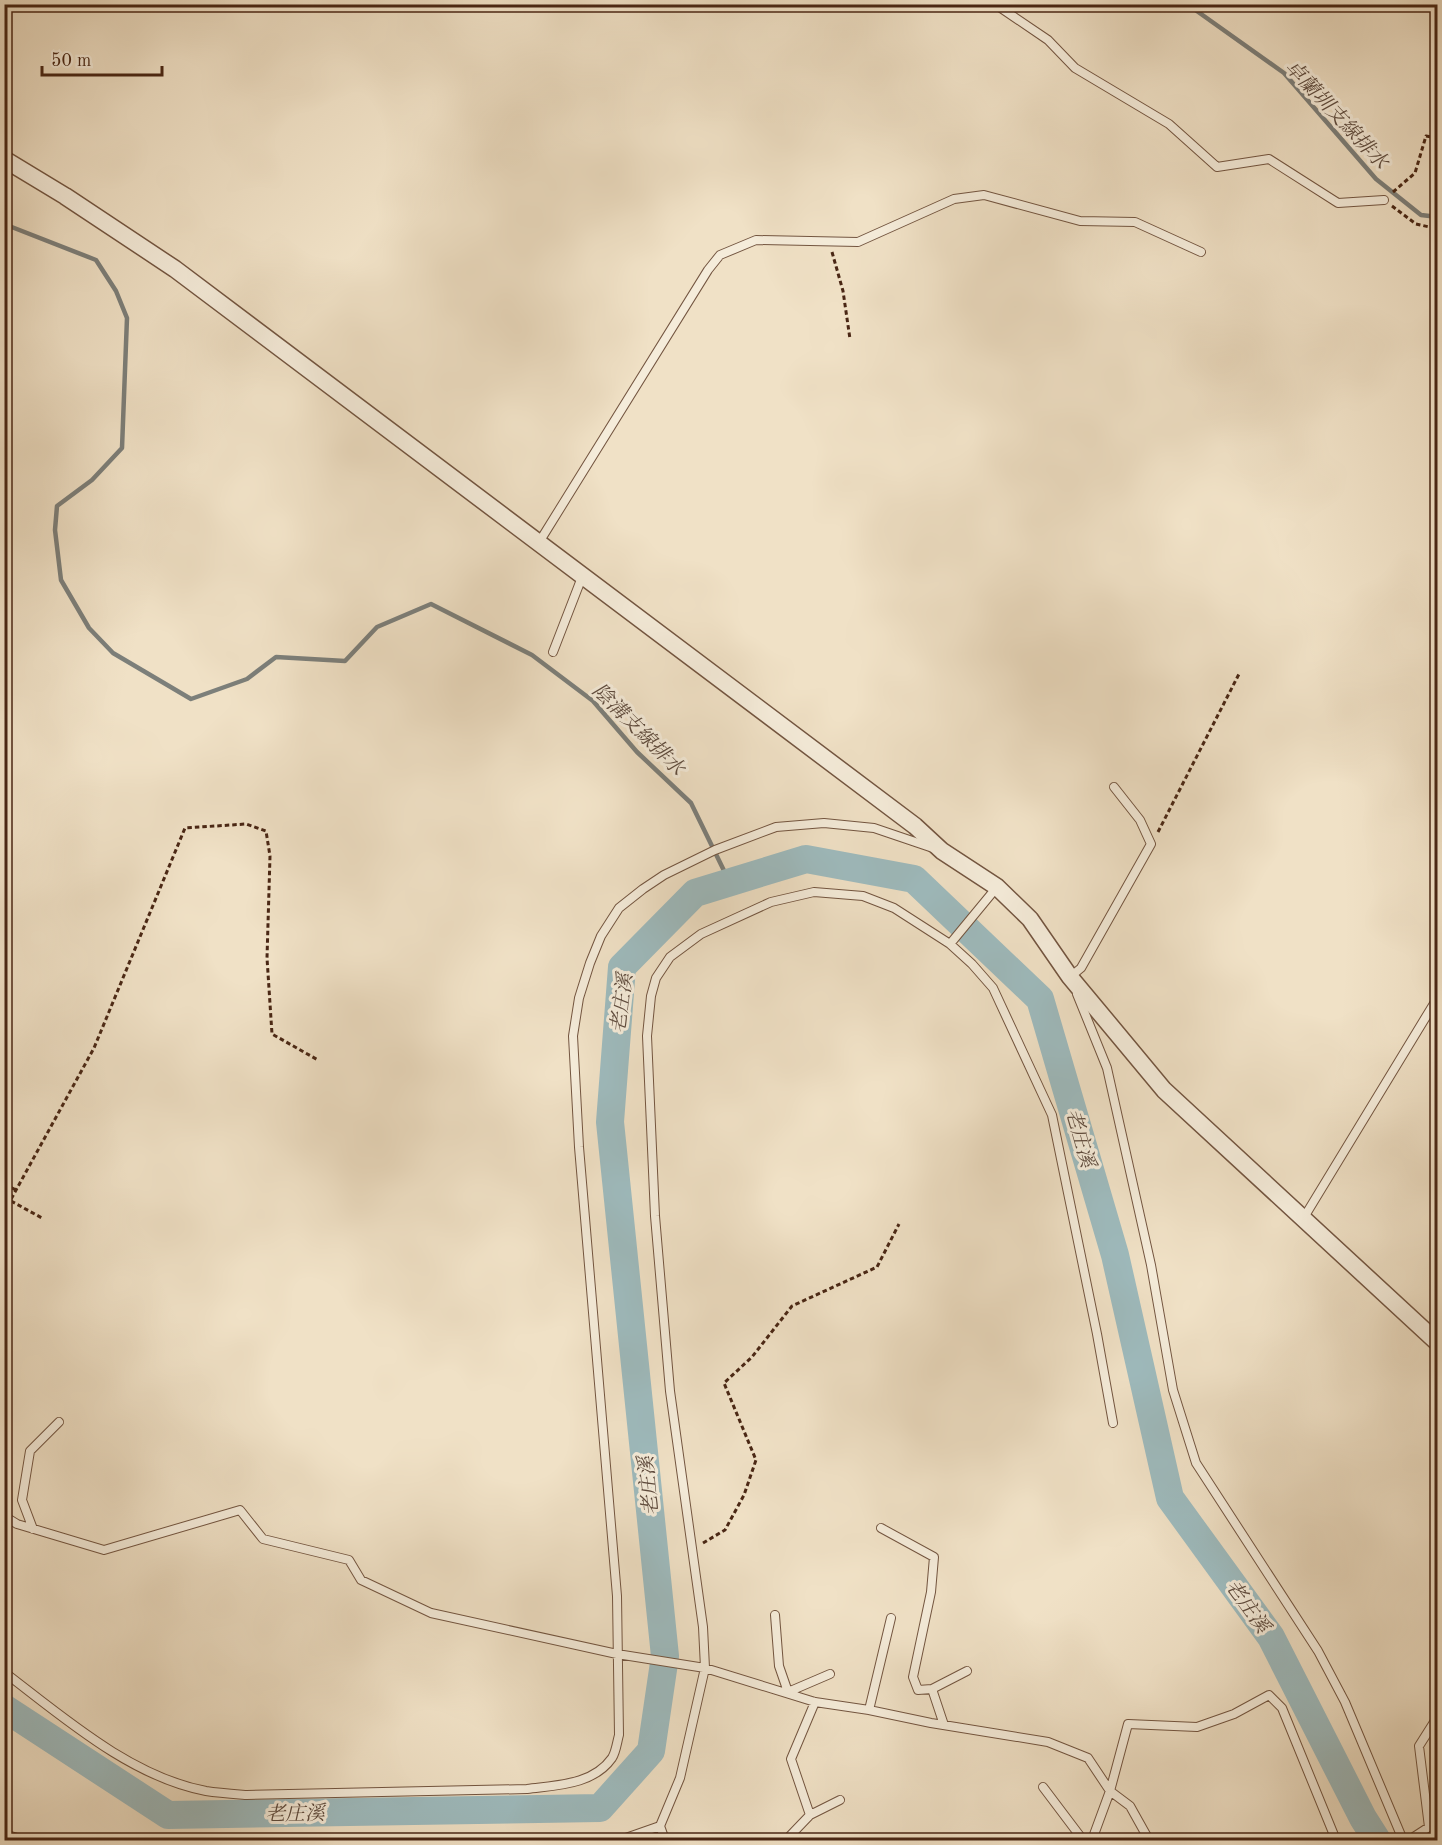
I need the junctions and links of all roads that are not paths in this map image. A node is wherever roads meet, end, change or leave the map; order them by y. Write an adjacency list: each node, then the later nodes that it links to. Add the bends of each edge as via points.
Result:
1 (994, 4): 3 (lane, via 1048,40 1075,68 1169,124 1217,167 1269,159 1338,203)
2 (4, 159): 5 (street, via 175,269)
3 (1384, 200)
4 (1201, 252): 5 (lane, via 1135,222 1080,221 984,195 954,199 858,242 756,240 720,255)
5 (538, 544): 6 (street)
6 (582, 577): 7 (lane); 9 (street, via 915,826)
7 (553, 652)
8 (1114, 787): 12 (lane, via 1140,820 1151,844 1081,968)
9 (942, 851): 10 (street); 23 (lane, via 874,828 824,823 776,826 715,850 643,889 619,908 590,963 573,1036)
10 (997, 887): 11 (lane); 12 (street, via 1029,919)
11 (951, 944): 17 (lane, via 993,988 1052,1115); 24 (lane, via 894,908 862,896 814,892 771,902 701,934 670,957 656,978 646,1036 655,1216 670,1391 703,1627)
12 (1070, 977): 14 (street, via 1164,1090); 48 (lane, via 1107,1068 1151,1265 1173,1390 1196,1464 1346,1702)
13 (1437, 997): 14 (lane)
14 (1303, 1219): 15 (street)
15 (1437, 1343)
16 (59, 1422): 19 (lane, via 30,1451 22,1500)
17 (1113, 1423)
18 (4, 1515): 19 (lane)
19 (33, 1528): 23 (lane, via 104,1550 240,1510 263,1539 349,1560 361,1580 431,1613)
20 (881, 1528): 28 (lane, via 934,1557 931,1592 913,1677 918,1690)
21 (775, 1615): 29 (lane, via 779,1666)
22 (891, 1618): 31 (lane)
23 (621, 1655): 24 (lane); 26 (lane, via 619,1735 613,1756 594,1776 527,1790 259,1795 205,1791 128,1761 86,1736)
24 (700, 1668): 29 (lane); 38 (lane, via 680,1778)
25 (967, 1671): 28 (lane)
26 (4, 1672)
27 (830, 1674): 29 (lane)
28 (932, 1689): 33 (lane)
29 (788, 1692): 30 (lane)
30 (815, 1702): 31 (lane); 37 (lane, via 790,1759)
31 (869, 1710): 33 (lane)
32 (1437, 1716): 49 (lane, via 1419,1746 1429,1827)
33 (944, 1725): 35 (lane, via 1048,1742 1088,1758)
34 (1043, 1787): 44 (lane)
35 (1110, 1791): 45 (lane); 46 (lane, via 1130,1806); 47 (lane, via 1128,1724 1197,1727 1234,1714 1269,1695 1282,1708)
36 (840, 1800): 37 (lane)
37 (810, 1815): 43 (lane)
38 (660, 1827): 41 (lane); 42 (lane)
39 (4, 1834): 40 (lane)
40 (24, 1840)
41 (620, 1840)
42 (665, 1840)
43 (786, 1840)
44 (1083, 1840)
45 (1092, 1840)
46 (1149, 1840)
47 (1336, 1840)
48 (1402, 1840)
49 (1409, 1840)

